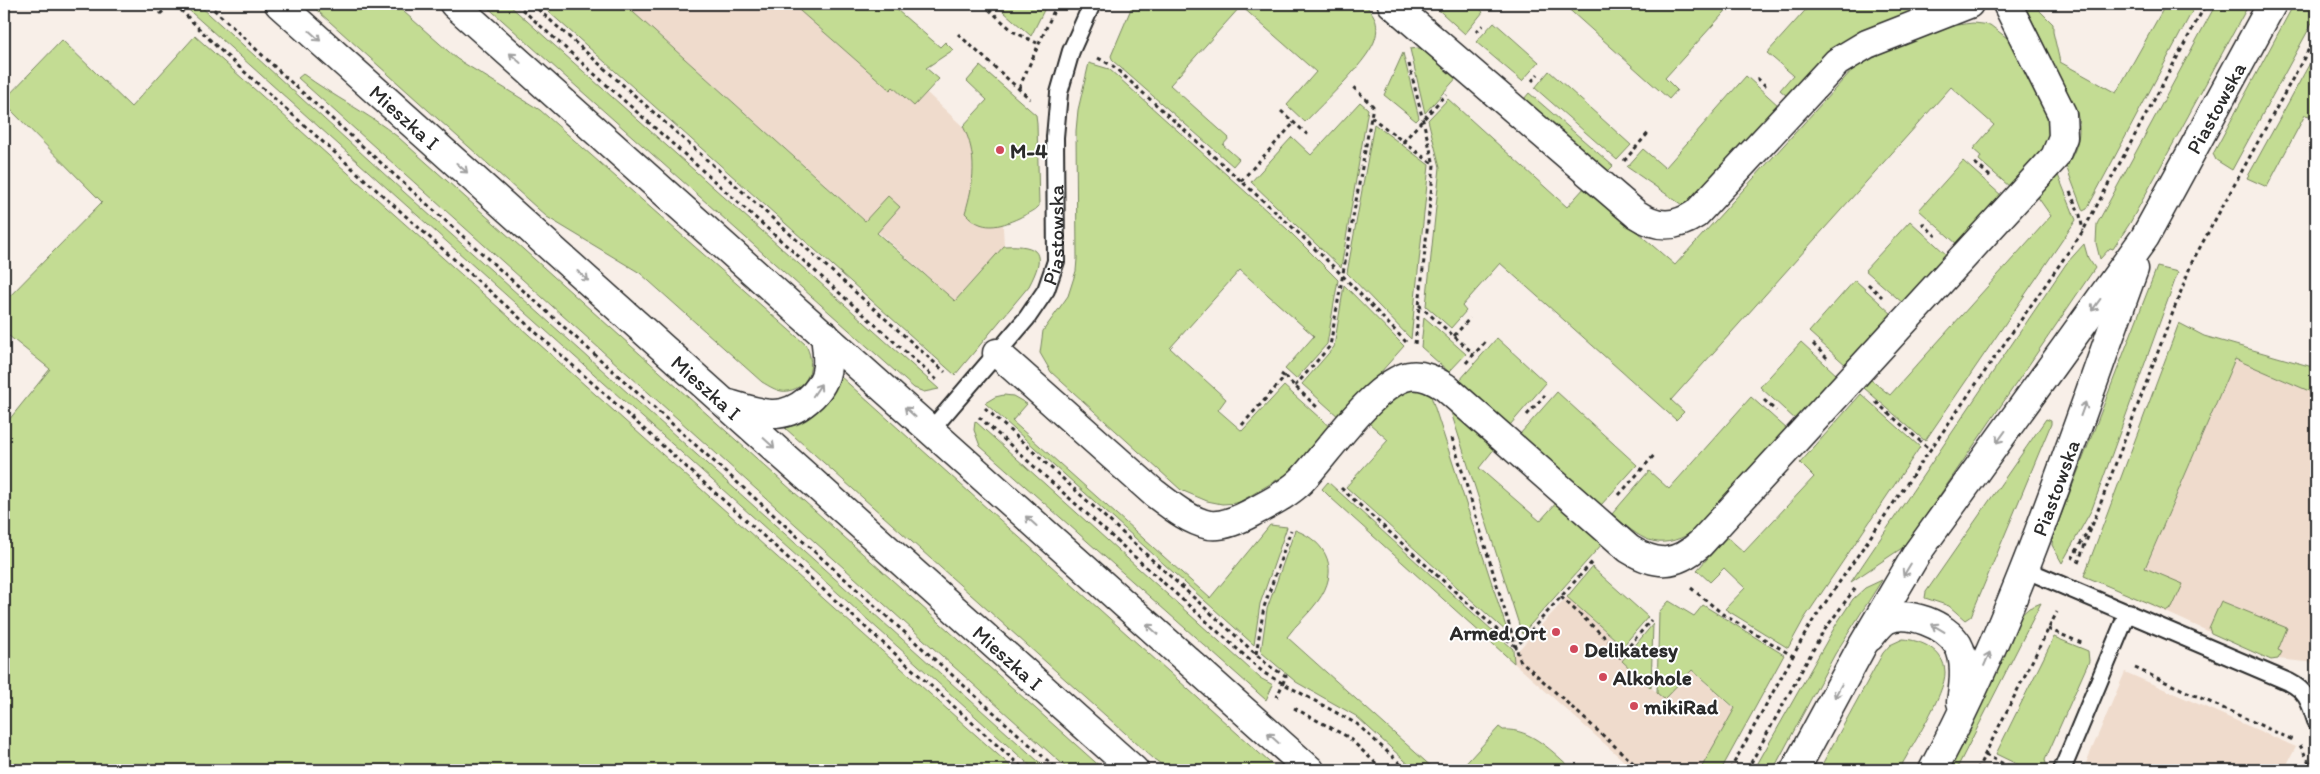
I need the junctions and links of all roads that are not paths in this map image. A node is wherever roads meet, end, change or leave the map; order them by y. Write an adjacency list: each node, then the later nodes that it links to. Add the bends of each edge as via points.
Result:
1 (278, 4): 11 (street, Mieszka I, one-way to 11)
2 (454, 4): 9 (street, one-way to 2)
3 (1092, 4): 10 (lane, Piastowska, via 1071,52 1059,94 1056,122 1058,249 1053,276 1038,305)
4 (1392, 4): 5 (street, via 1636,214 1664,226 1696,214 1837,62 1867,44)
5 (1969, 4)
6 (2007, 4): 10 (street, via 2062,114 2063,137 2055,157 1700,544 1677,560 1654,561 1629,549 1499,433 1434,380 1421,376 1409,376 1389,384 1294,488 1246,516 1220,525 1200,522 1173,508 1154,493)
7 (2272, 4): 8 (street, Piastowska)
8 (2145, 237): 13 (street, Piastowska, one-way to 8); 15 (street, Piastowska, one-way to 15, via 1922,546)
9 (825, 335): 11 (street, one-way to 9, via 770,414 784,413 802,404 825,378 828,366); 12 (street, one-way to 9)
10 (997, 353): 12 (lane, Piastowska)
11 (726, 404): 18 (street, Mieszka I, one-way to 18)
12 (931, 430): 19 (street, one-way to 12)
13 (2024, 569): 14 (lane); 17 (street, Piastowska, one-way to 13)
14 (2128, 612): 16 (lane, via 2300,688 2309,701); 22 (lane)
15 (1860, 648): 17 (street, Piastowska, one-way to 15, via 1961,704 1964,674 1958,644 1924,620 1896,617 1880,625); 20 (street, Piastowska, one-way to 20)
16 (2316, 722)
17 (1952, 735): 21 (street, Piastowska)
18 (1134, 770)
19 (1310, 770)
20 (1795, 770)
21 (1934, 770)
22 (2062, 770)

